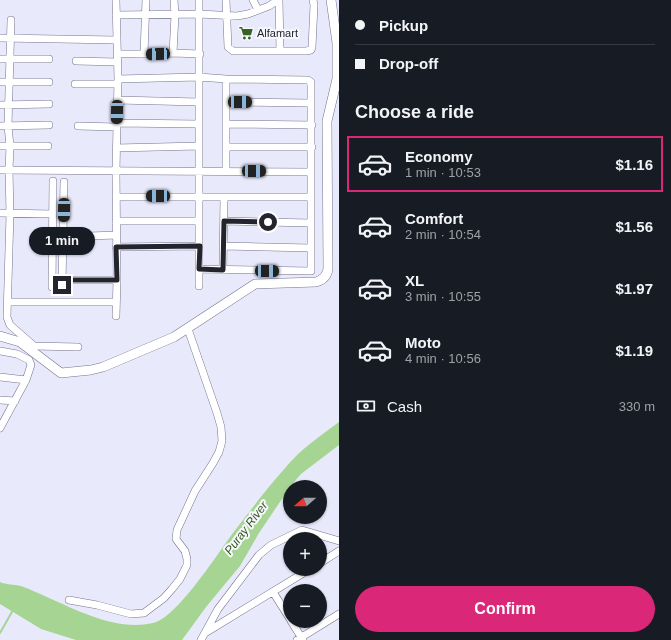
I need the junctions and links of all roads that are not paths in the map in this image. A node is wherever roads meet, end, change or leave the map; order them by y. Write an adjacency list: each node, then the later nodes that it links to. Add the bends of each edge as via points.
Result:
1 (116, 0): 14 (street)
2 (146, 0): 15 (street)
3 (174, 0): 12 (street)
4 (199, 0): 11 (street)
5 (226, 0): 13 (street)
6 (253, 0): 10 (street)
7 (279, 0): 10 (street); 20 (street)
8 (313, 0): 20 (street, via 311,50)
9 (331, 0): 91 (street, via 337,44 336,78 327,121 327,273 323,279 316,282 256,284)
10 (258, 10): 13 (street, via 248,14)
11 (199, 14): 12 (street); 13 (street); 23 (street)
12 (175, 15): 15 (street); 22 (street)
13 (228, 15): 20 (street, via 229,49)
14 (116, 16): 15 (street); 19 (street)
15 (146, 16): 21 (street)
16 (11, 20): 18 (street)
17 (0, 38): 18 (street)
18 (10, 38): 19 (street); 26 (street)
19 (116, 40): 24 (street)
20 (280, 50)
21 (144, 54): 22 (street); 24 (street)
22 (173, 54): 23 (street)
23 (200, 54): 29 (street)
24 (117, 58): 28 (street); 34 (street)
25 (0, 59): 26 (street)
26 (11, 59): 27 (street); 32 (street)
27 (49, 59)
28 (76, 61)
29 (199, 77): 30 (street); 34 (street); 37 (street)
30 (226, 79): 38 (street); 39 (street, via 310,80)
31 (0, 82): 32 (street)
32 (10, 82): 33 (street); 42 (street)
33 (49, 82)
34 (118, 82): 35 (street); 36 (street)
35 (75, 84)
36 (117, 100): 37 (street); 46 (street)
37 (199, 102): 43 (street)
38 (226, 102): 39 (street); 44 (street)
39 (310, 103): 47 (street)
40 (49, 104): 42 (street)
41 (0, 105): 42 (street)
42 (9, 105): 49 (street)
43 (199, 124): 46 (street); 54 (street)
44 (226, 124): 47 (street); 55 (street)
45 (49, 125): 49 (street)
46 (117, 125): 50 (street); 57 (street)
47 (312, 125): 56 (street)
48 (0, 126): 49 (street)
49 (8, 126): 52 (street)
50 (78, 126)
51 (0, 146): 52 (street)
52 (10, 146): 53 (street); 59 (street)
53 (48, 146)
54 (199, 146): 57 (street); 61 (street)
55 (226, 147): 56 (street); 62 (street)
56 (312, 147): 63 (street)
57 (116, 148): 60 (street)
58 (0, 170): 59 (street)
59 (9, 170): 60 (street); 71 (street)
60 (116, 170): 61 (street); 67 (street)
61 (200, 171): 62 (street); 66 (street)
62 (226, 171): 63 (street)
63 (311, 172): 69 (street)
64 (53, 181): 72 (street)
65 (64, 182): 78 (street)
66 (199, 196): 67 (street); 68 (street); 74 (street)
67 (116, 197): 73 (street)
68 (224, 197): 69 (street); 75 (street)
69 (311, 197): 76 (street)
70 (0, 213): 71 (street)
71 (10, 214): 72 (street); 88 (street)
72 (53, 214): 87 (street)
73 (116, 221): 74 (street); 77 (street)
74 (198, 221): 79 (street)
75 (224, 221): 76 (street); 80 (street)
76 (311, 223): 82 (street)
77 (116, 235): 78 (street); 81 (street)
78 (63, 236): 85 (street, via 62,283)
79 (200, 246): 81 (street); 83 (street)
80 (224, 246): 82 (street); 84 (street)
81 (116, 247): 85 (street)
82 (311, 248): 84 (street, via 311,271)
83 (199, 269): 84 (street); 86 (street)
84 (223, 270)
85 (117, 280): 89 (street)
86 (199, 286)
87 (52, 287)
88 (8, 302): 89 (street); 93 (street, via 7,317 10,325 32,345)
89 (116, 302): 90 (street)
90 (116, 316)
91 (188, 329): 92 (street, via 103,367 61,373 20,342); 106 (street, via 217,413 222,441 219,452 194,491 176,530 176,539 185,551 187,565 164,598 144,613 131,614)
92 (0, 336)
93 (78, 347)
94 (0, 351): 96 (street, via 17,354 29,360 31,365)
95 (0, 377): 96 (street)
96 (26, 380): 98 (street)
97 (0, 400): 98 (street)
98 (15, 401): 99 (street)
99 (3, 420): 100 (street)
100 (0, 428)
101 (339, 541): 110 (street, via 302,530 271,545 259,555 218,609)
102 (339, 551): 103 (street)
103 (327, 559)
104 (299, 576): 105 (street)
105 (274, 592): 107 (street); 110 (street)
106 (68, 600)
107 (283, 607)
108 (339, 614): 111 (street)
109 (295, 628): 111 (street)
110 (202, 637)
111 (300, 639)

